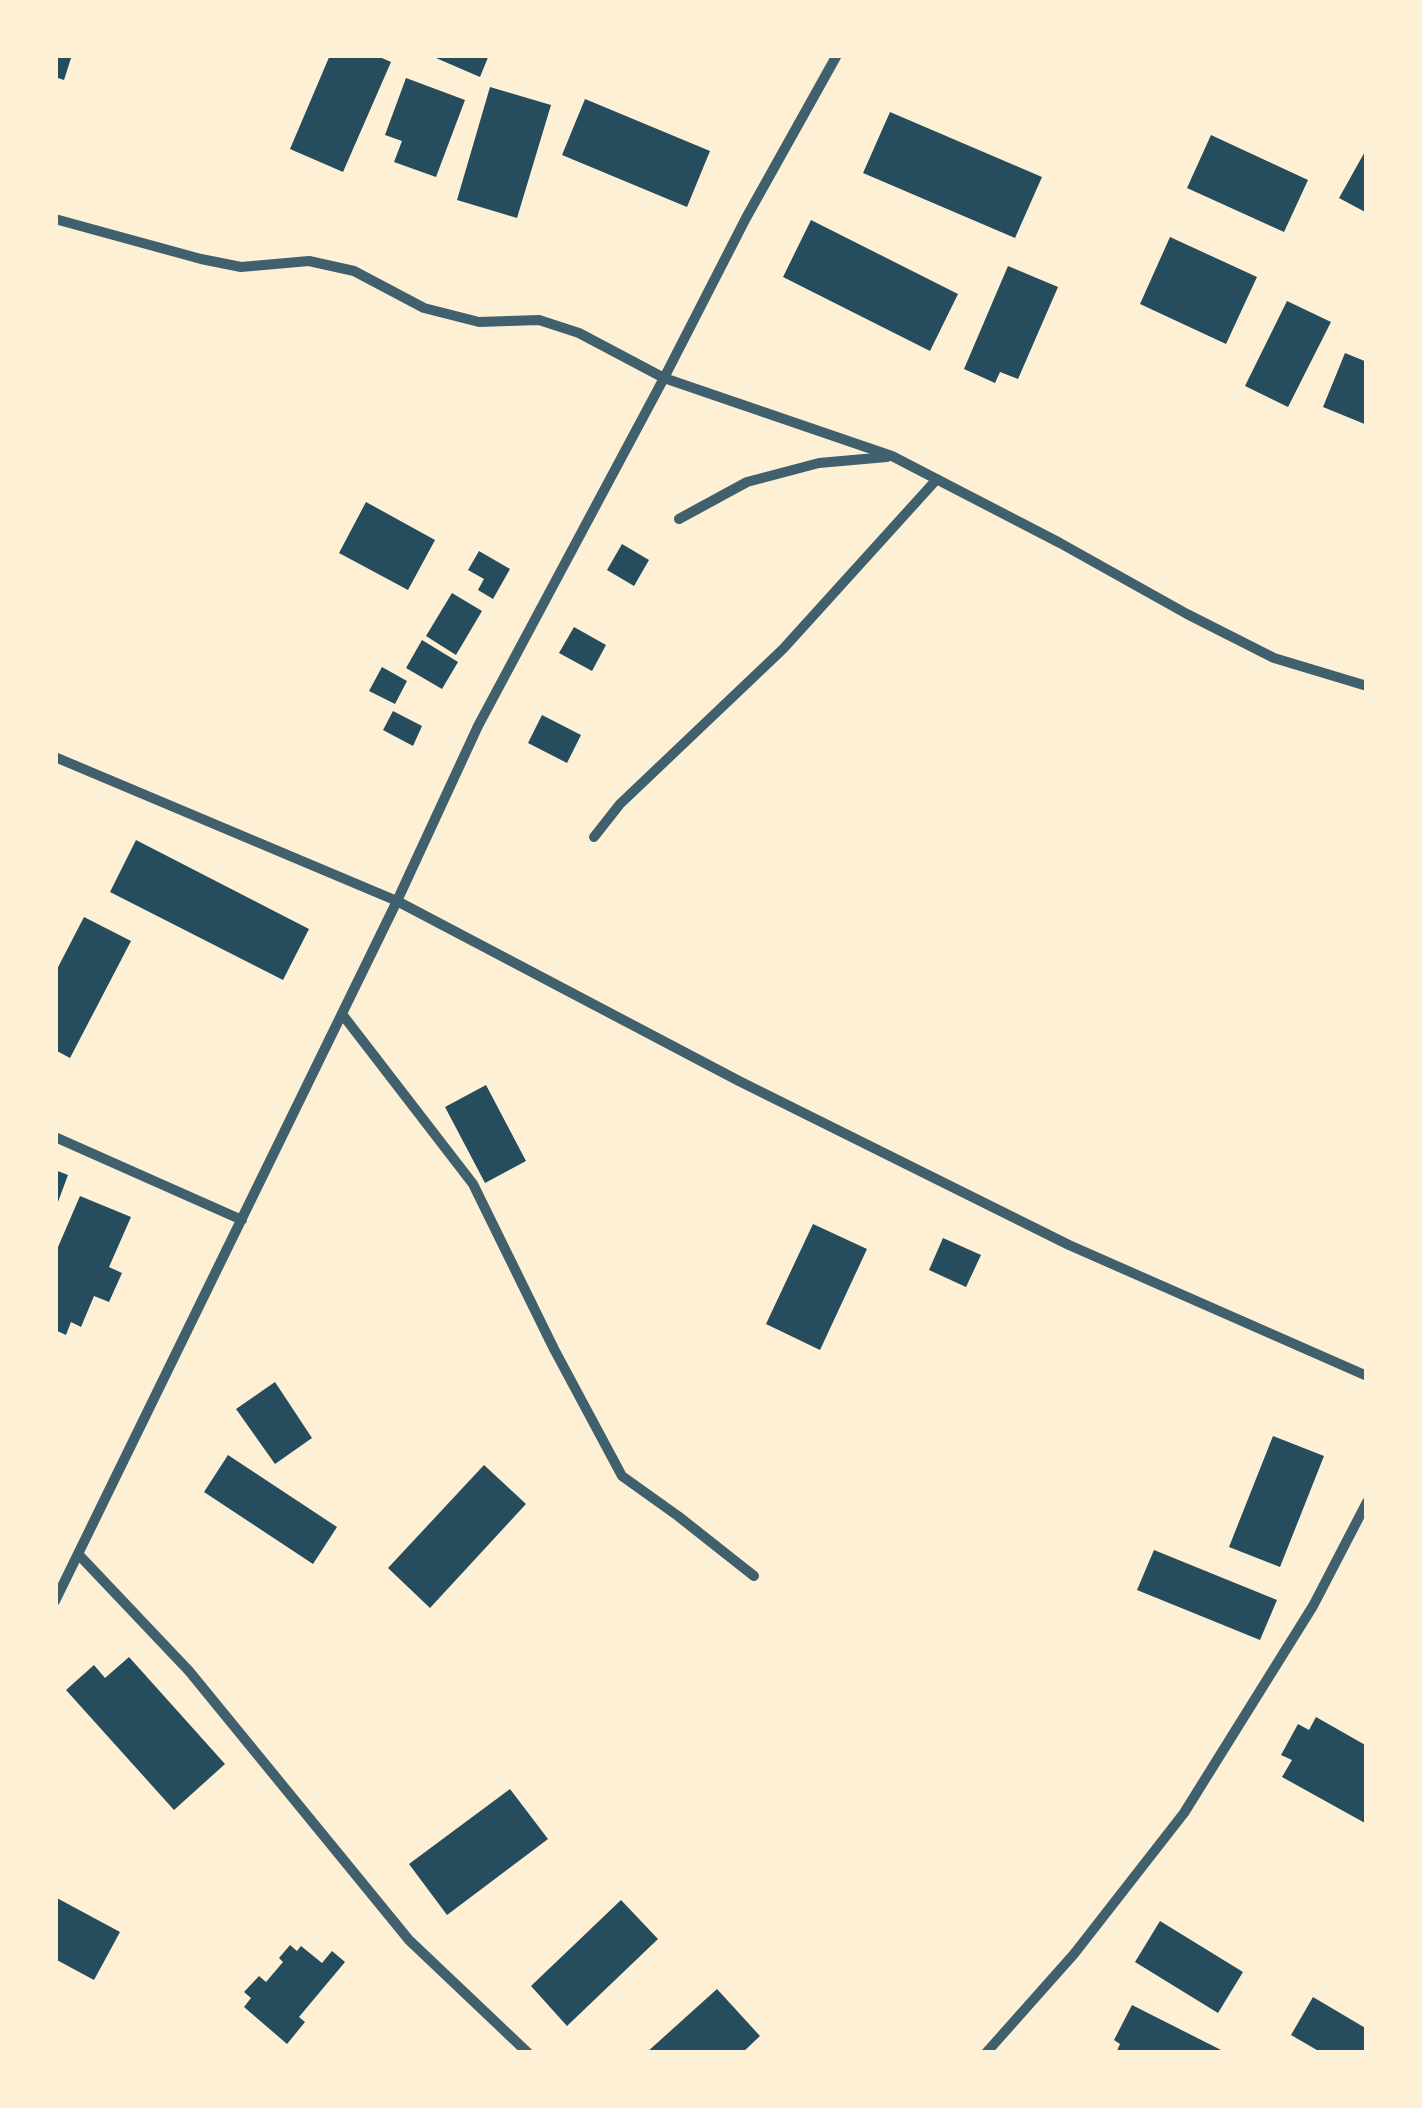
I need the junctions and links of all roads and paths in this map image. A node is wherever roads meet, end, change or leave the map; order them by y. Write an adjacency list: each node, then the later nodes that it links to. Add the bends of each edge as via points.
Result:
1 (837, 55): 3 (street)
2 (55, 218): 3 (street, via 201,260 241,267 309,261 354,271 424,308 479,322 539,320 578,332)
3 (664, 378): 4 (street); 10 (street, via 478,726)
4 (892, 456): 5 (street); 6 (street, via 819,463 747,482)
5 (937, 480): 7 (street, via 1274,658); 9 (street, via 784,649 620,804)
6 (679, 519)
7 (1367, 686)
8 (55, 757): 10 (street)
9 (594, 837)
10 (396, 901): 11 (street); 14 (street, via 1068,1245)
11 (342, 1014): 13 (street); 17 (street, via 473,1184 622,1476)
12 (55, 1137): 13 (street)
13 (242, 1220): 16 (street)
14 (1367, 1376)
15 (1367, 1502): 20 (street, via 1313,1606 1184,1813)
16 (79, 1555): 18 (street); 19 (street, via 190,1671 409,1940)
17 (754, 1576)
18 (55, 1601)
19 (528, 2053)
20 (986, 2053)

